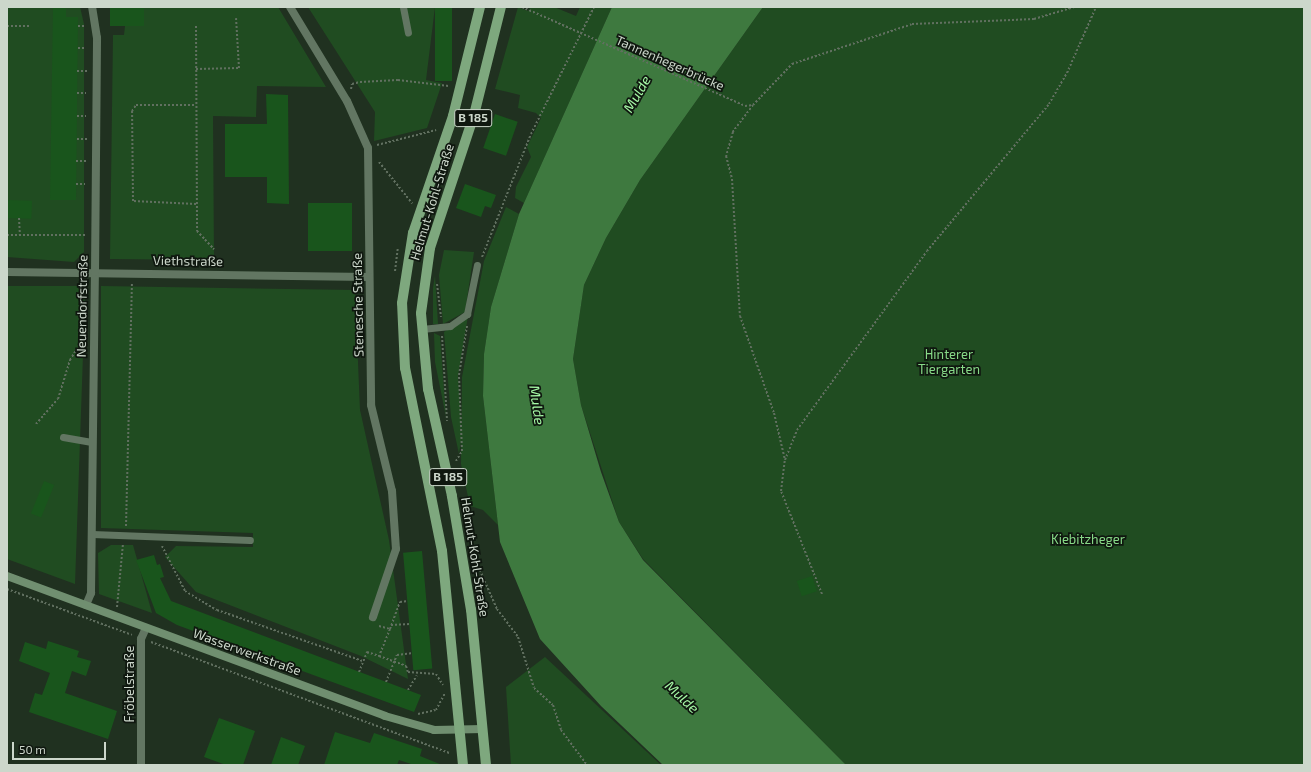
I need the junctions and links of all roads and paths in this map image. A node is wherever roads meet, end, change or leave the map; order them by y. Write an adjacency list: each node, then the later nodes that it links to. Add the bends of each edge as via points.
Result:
1 (92, 7): 44 (street, Neuendorfstraße, via 97,38)
2 (290, 7): 26 (street, Stenesche Straße)
3 (403, 7): 16 (lane)
4 (480, 7): 91 (main road, Helmut-Kohl-Straße / B 185, via 453,116 413,233 402,303 405,368 442,551)
5 (501, 7): 55 (main road, Helmut-Kohl-Straße / B 185, via 481,92 430,248 422,290)
6 (522, 7): 17 (path, Tannenhegerbrücke)
7 (594, 7): 17 (path)
8 (1074, 7): 28 (path, via 1034,20 912,24 792,64)
9 (1096, 7): 60 (path, via 1067,73 1049,104 927,251 797,430)
10 (236, 18): 20 (path, via 239,68)
11 (7, 26): 12 (path)
12 (30, 26)
13 (78, 26): 14 (path)
14 (82, 26)
15 (196, 26): 20 (path)
16 (408, 33)
17 (580, 33): 28 (path, Tannenhegerbrücke, via 737,103); 46 (path, via 531,134)
18 (78, 48): 19 (path)
19 (88, 48)
20 (196, 69): 27 (path)
21 (87, 70): 22 (path)
22 (77, 71)
23 (449, 86): 26 (path, via 417,80 360,82 352,84)
24 (77, 93): 25 (path)
25 (87, 93)
26 (347, 101): 34 (street, Stenesche Straße)
27 (196, 105): 39 (path); 39 (path, via 136,106 132,111 133,201)
28 (753, 105): 60 (path, via 733,132 726,156 732,179 740,316 774,413)
29 (77, 116): 30 (path)
30 (87, 116)
31 (438, 130): 34 (path, via 398,137)
32 (76, 139): 33 (path)
33 (87, 139)
34 (368, 148): 40 (path); 49 (street, Stenesche Straße)
35 (76, 161): 36 (path)
36 (86, 161)
37 (76, 184): 38 (path)
38 (86, 184)
39 (196, 204): 45 (path, via 197,231)
40 (413, 204)
41 (19, 218): 43 (path)
42 (7, 235): 43 (path)
43 (20, 235): 44 (path)
44 (95, 236): 48 (street, Neuendorfstraße)
45 (214, 249)
46 (477, 265): 52 (lane)
47 (7, 272): 48 (street, Viethstraße)
48 (95, 272): 49 (street, Viethstraße); 53 (street, Neuendorfstraße)
49 (369, 278): 75 (street, Stenesche Straße, via 371,405 392,491 396,549)
50 (437, 279): 54 (path)
51 (132, 283): 63 (path)
52 (470, 307): 54 (lane, via 461,321); 61 (path, via 459,375 462,451)
53 (94, 327): 56 (path, via 78,342 58,400); 59 (street, Neuendorfstraße)
54 (442, 328): 55 (lane); 57 (path)
55 (422, 329): 90 (main road, Helmut-Kohl-Straße / B 185, via 428,389 452,496 470,603)
56 (36, 424)
57 (447, 427)
58 (63, 437): 59 (lane)
59 (92, 442): 62 (street, Neuendorfstraße)
60 (785, 460): 71 (path, via 781,491)
61 (455, 462)
62 (92, 534): 63 (lane); 73 (street, Neuendorfstraße, via 91,593)
63 (125, 535): 64 (lane); 65 (path)
64 (250, 540)
65 (123, 546): 66 (path); 74 (path)
66 (129, 546)
67 (156, 546): 83 (path, via 163,546 185,591 218,610)
68 (475, 560): 96 (path, via 497,609 518,637 534,688 553,705 561,730)
69 (7, 576): 73 (street, Wasserwerkstraße)
70 (7, 589): 80 (path)
71 (822, 594)
72 (408, 601): 77 (path, via 400,602)
73 (86, 605): 74 (street, Wasserwerkstraße)
74 (116, 616): 78 (street, Wasserwerkstraße)
75 (373, 617): 79 (path, via 371,624)
76 (410, 624): 77 (path)
77 (391, 625): 79 (path)
78 (146, 628): 80 (street, Fröbelstraße); 89 (street, Wasserwerkstraße)
79 (390, 629): 82 (path)
80 (142, 639): 92 (path); 93 (street, Fröbelstraße)
81 (413, 653): 84 (path, via 397,655)
82 (380, 656): 83 (path, via 367,652); 84 (path)
83 (363, 661): 85 (path)
84 (395, 662): 86 (path); 87 (path)
85 (359, 672)
86 (417, 675): 88 (path); 89 (path, via 436,674 446,690 436,710)
87 (386, 682)
88 (408, 690)
89 (400, 720): 91 (street, Wasserwerkstraße, via 434,730)
90 (483, 729): 91 (street, Wasserwerkstraße); 95 (main road, Helmut-Kohl-Straße / B 185)
91 (460, 730): 94 (main road, Helmut-Kohl-Straße / B 185)
92 (451, 753)
93 (141, 765)
94 (463, 765)
95 (486, 765)
96 (587, 765)

